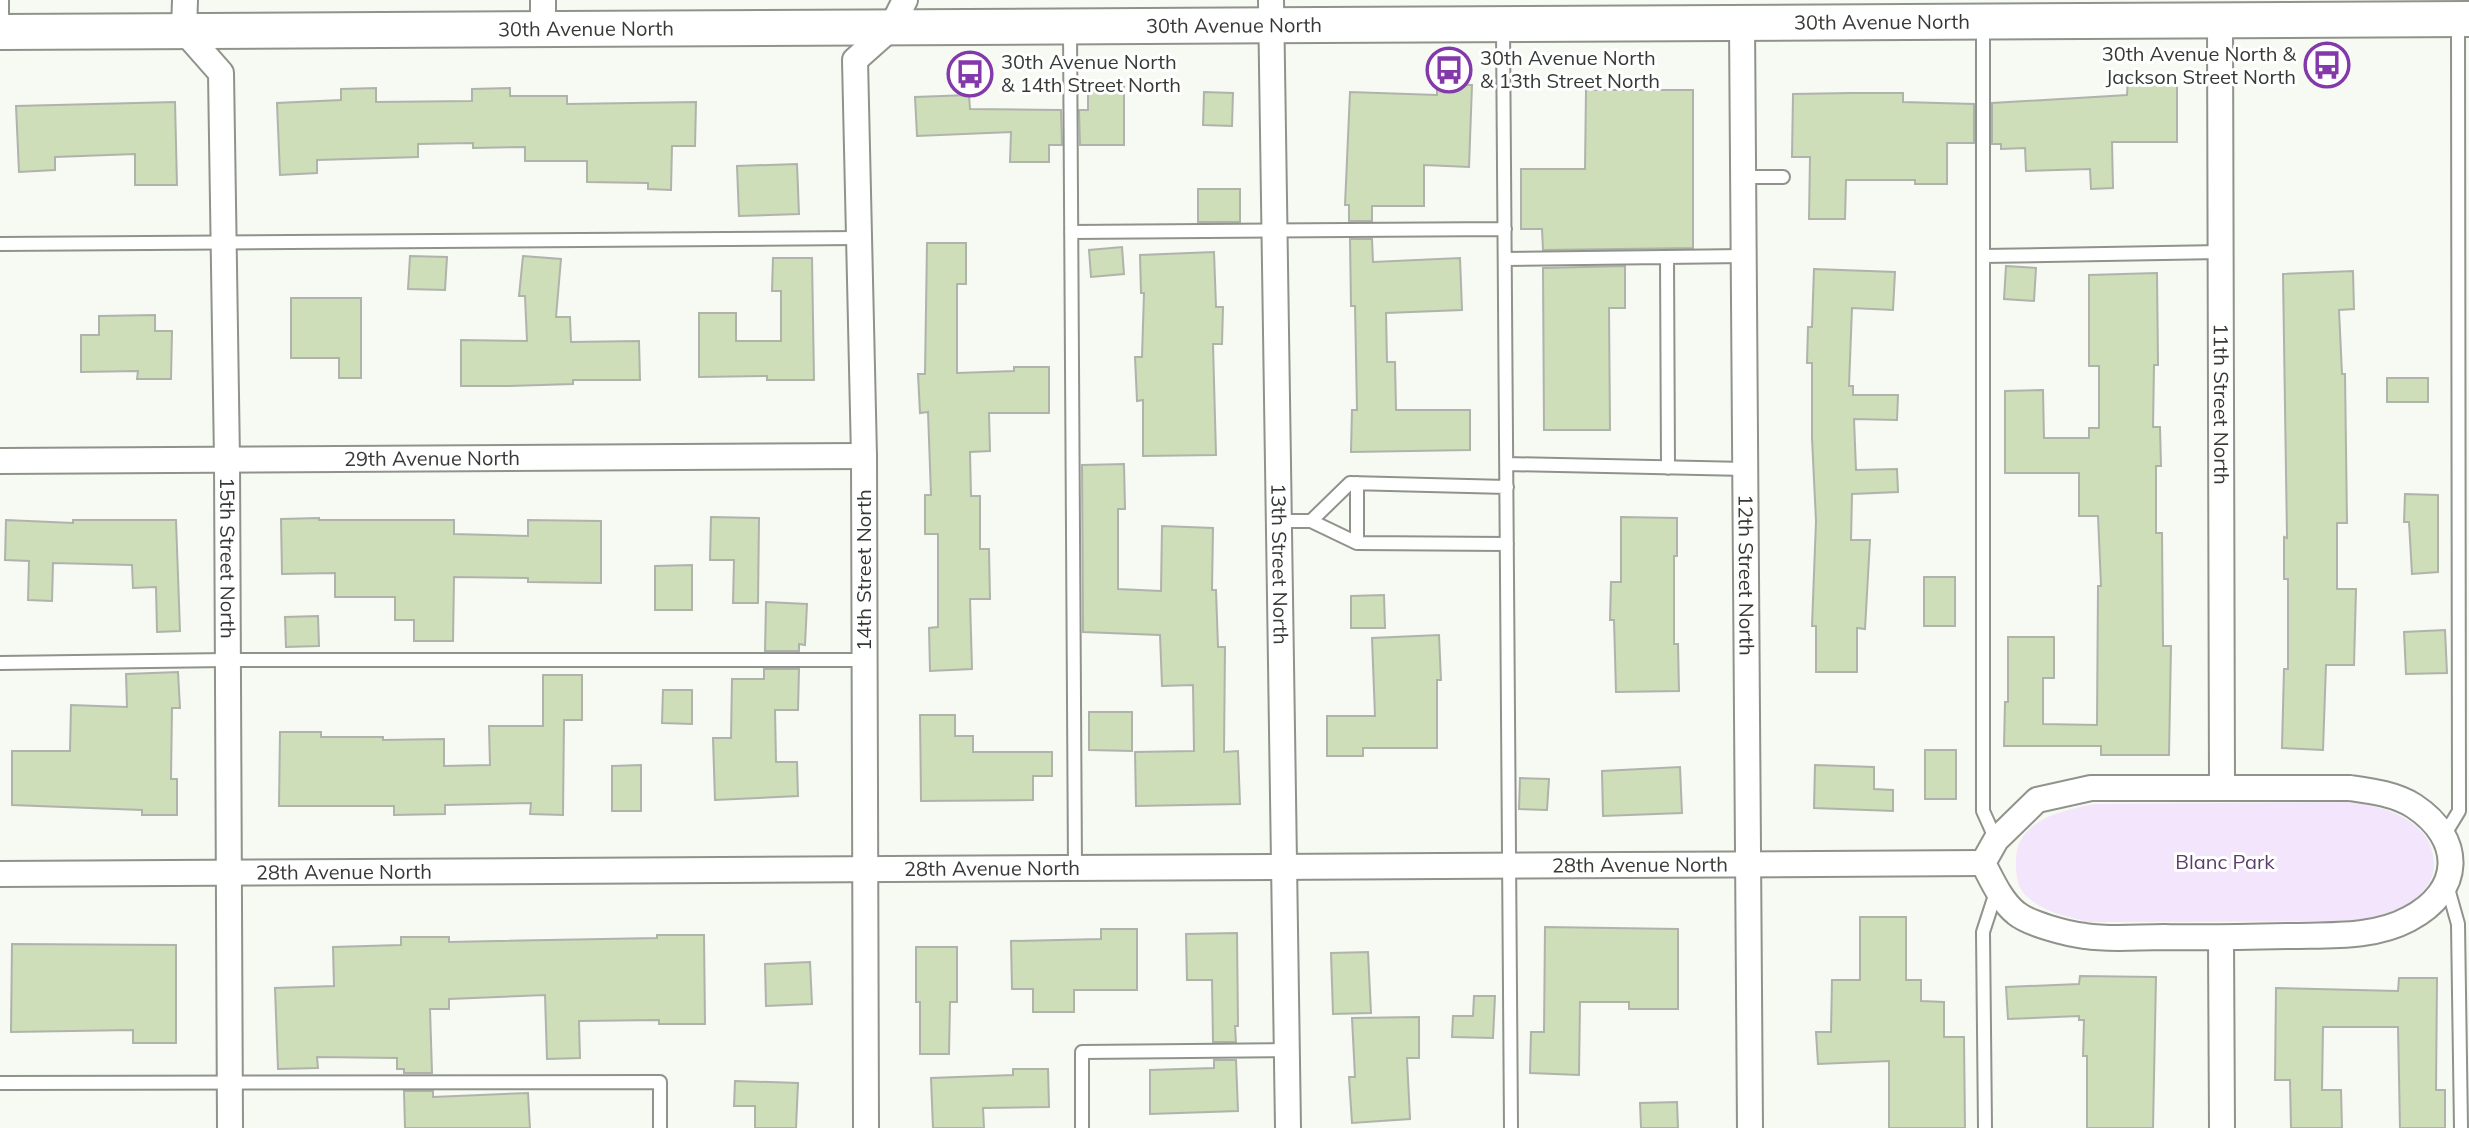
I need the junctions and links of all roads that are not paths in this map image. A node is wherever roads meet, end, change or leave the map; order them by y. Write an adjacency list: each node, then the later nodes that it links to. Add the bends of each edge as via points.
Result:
1 (2323, 10): 9 (street, 30th Avenue North); 10 (street, 30th Avenue North)
2 (1904, 11): 8 (street, 30th Avenue North); 12 (street, 30th Avenue North)
3 (1271, 13): 7 (street, 30th Avenue North); 13 (street, 30th Avenue North); 17 (street, 13th Street North)
4 (898, 14): 5 (street, 30th Avenue North); 13 (street, 30th Avenue North); 19 (street, 14th Street North, via 855,60)
5 (543, 15): 6 (street, 30th Avenue North)
6 (185, 16): 11 (street, 30th Avenue North); 20 (street, 15th Street North, via 221,73)
7 (1511, 16): 8 (street, 30th Avenue North); 16 (lane)
8 (1721, 19): 14 (street, 12th Street North)
9 (2463, 19): 43 (lane, via 2459,811)
10 (2220, 20): 12 (street, 30th Avenue North, via 2119,16); 22 (street, 11th Street North)
11 (1, 22)
12 (1983, 22): 24 (lane)
13 (1070, 27): 18 (lane)
14 (1743, 177): 15 (lane); 23 (street, 12th Street North)
15 (1783, 177)
16 (1505, 229): 17 (lane); 26 (lane)
17 (1274, 231): 18 (lane); 35 (street, 13th Street North)
18 (1071, 232): 50 (lane)
19 (859, 238): 20 (lane); 27 (street, 14th Street North)
20 (224, 242): 21 (lane); 28 (street, 15th Street North)
21 (0, 244)
22 (2221, 252): 24 (lane); 42 (street, 11th Street North)
23 (1744, 256): 25 (lane); 32 (street, 12th Street North)
24 (1983, 256): 44 (lane, via 1983,811)
25 (1667, 258): 26 (lane); 31 (lane)
26 (1505, 259): 30 (lane)
27 (864, 456): 28 (street, 29th Avenue North); 40 (street, 14th Street North)
28 (227, 460): 29 (street, 29th Avenue North); 39 (street, 15th Street North)
29 (0, 461)
30 (1507, 464): 31 (lane); 34 (lane)
31 (1668, 468): 32 (lane)
32 (1746, 469): 46 (street, 12th Street North)
33 (1357, 483): 34 (lane); 36 (lane, via 1350,483); 37 (lane)
34 (1507, 487): 38 (lane)
35 (1279, 521): 36 (lane); 48 (street, 13th Street North)
36 (1311, 521): 37 (lane)
37 (1357, 543): 38 (lane)
38 (1507, 544): 47 (lane)
39 (227, 660): 40 (lane); 41 (lane); 52 (street, 15th Street North)
40 (864, 660): 51 (street, 14th Street North)
41 (0, 663)
42 (2222, 787): 43 (street, via 2381,793 2411,804); 44 (street, via 2091,788 2062,794 2037,800)
43 (2445, 834): 49 (street)
44 (1996, 840): 45 (street)
45 (1983, 863): 46 (street, 28th Avenue North); 54 (street)
46 (1750, 865): 47 (street, 28th Avenue North); 65 (street, 12th Street North)
47 (1509, 866): 48 (street, 28th Avenue North); 64 (lane)
48 (1285, 867): 50 (street, 28th Avenue North); 56 (street, 13th Street North)
49 (2456, 867): 55 (street, via 2433,903 2381,931); 68 (lane)
50 (1075, 868): 51 (street, 28th Avenue North)
51 (865, 870): 52 (street, 28th Avenue North); 61 (street, 14th Street North)
52 (227, 873): 53 (street, 28th Avenue North); 58 (street, 15th Street North)
53 (0, 874)
54 (1997, 889): 55 (street, via 2017,915 2052,929 2085,936); 66 (lane, via 1983,932)
55 (2221, 938): 67 (street)
56 (1287, 1050): 62 (lane, via 1082,1052); 63 (street, 13th Street North)
57 (0, 1083): 58 (lane)
58 (229, 1084): 59 (street, 15th Street North); 60 (lane, via 660,1082)
59 (230, 1128)
60 (660, 1128)
61 (866, 1128)
62 (1082, 1128)
63 (1288, 1128)
64 (1511, 1128)
65 (1750, 1128)
66 (1985, 1128)
67 (2222, 1128)
68 (2461, 1128)

